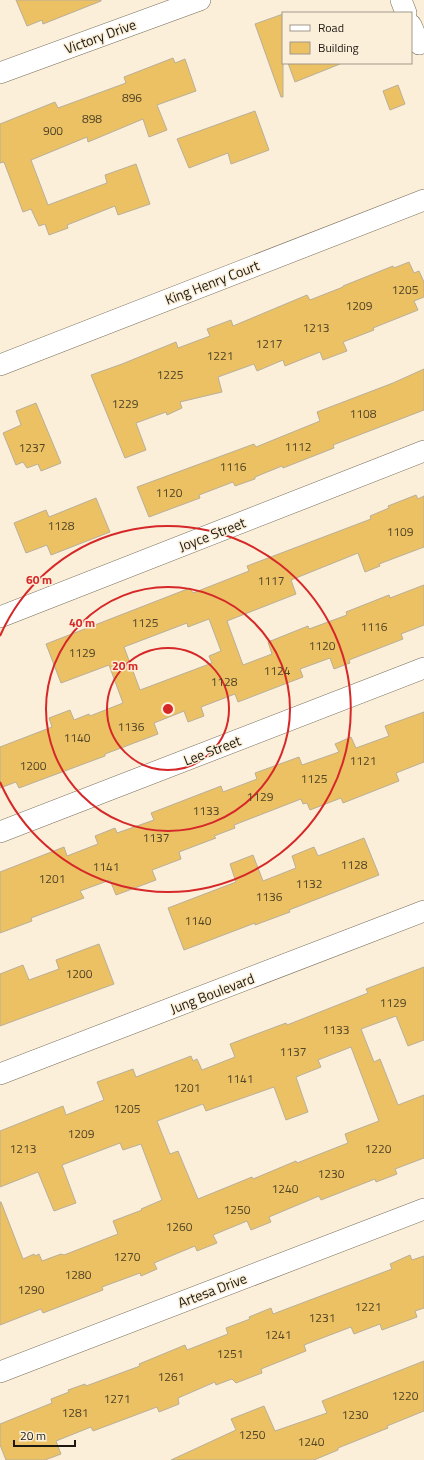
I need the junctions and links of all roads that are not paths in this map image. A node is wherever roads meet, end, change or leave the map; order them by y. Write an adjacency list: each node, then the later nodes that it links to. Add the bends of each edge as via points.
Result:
1 (200, 0): 6 (street, Victory Drive)
2 (400, 0): 3 (street)
3 (406, 12)
4 (412, 27): 5 (street)
5 (419, 44)
6 (0, 73)
7 (424, 200): 8 (street, King Henry Court)
8 (0, 365)
9 (424, 451): 10 (street, Joyce Street)
10 (0, 617)
11 (424, 668): 12 (street, Lee Street)
12 (0, 832)
13 (424, 911): 14 (street, Jung Boulevard)
14 (0, 1074)
15 (424, 1209): 16 (street, Artesa Drive)
16 (0, 1372)

